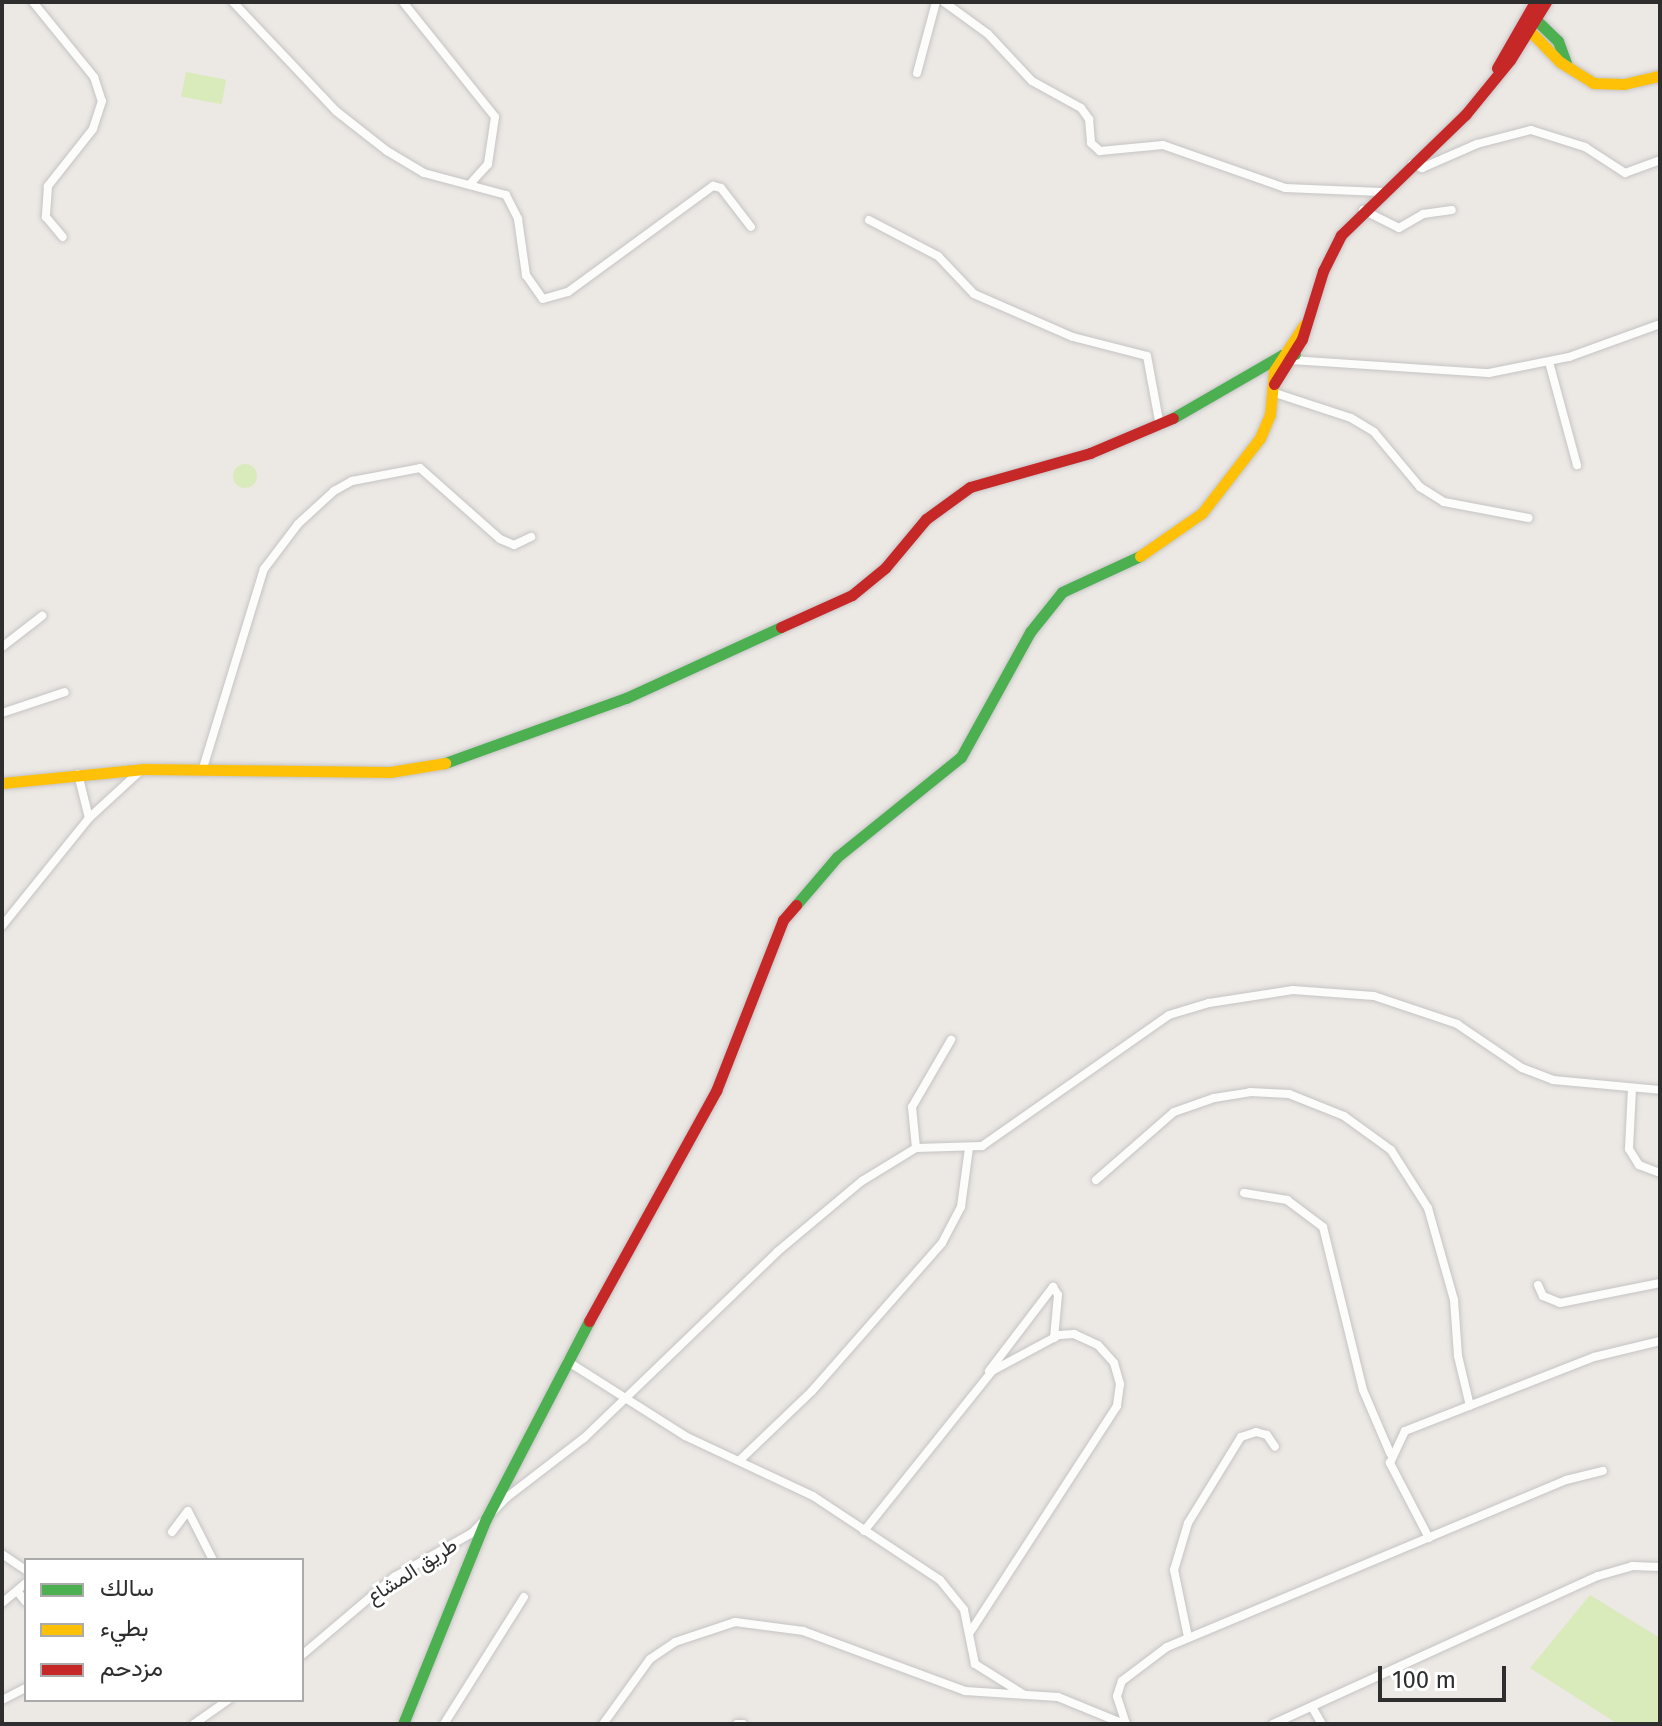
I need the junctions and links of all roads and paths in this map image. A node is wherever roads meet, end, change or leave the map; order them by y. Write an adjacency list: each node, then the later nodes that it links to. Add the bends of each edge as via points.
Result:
1 (33, 2): 19 (street, via 94,77 102,101 93,129 48,186 46,217)
2 (233, 2): 13 (street, via 360,130 424,173)
3 (403, 2): 13 (street, via 495,117 488,164)
4 (936, 2): 9 (street)
5 (944, 2): 14 (street, via 988,34 1032,81 1081,108 1089,119 1091,143 1100,151 1163,145 1285,188)
6 (1535, 2): 8 (street)
7 (1546, 2): 8 (street)
8 (1530, 22): 10 (street, via 1568,66 1609,86); 12 (street, via 1485,89)
9 (917, 73)
10 (1660, 76)
11 (1660, 160): 12 (street, via 1625,173 1585,147 1531,130 1477,144 1422,168)
12 (1412, 164): 14 (street)
13 (470, 184): 18 (street, via 497,190 512,203 526,275 543,299 568,292 713,186 721,188)
14 (1381, 192): 15 (street)
15 (1362, 210): 16 (street, via 1399,228 1423,214); 21 (street, via 1332,250)
16 (1452, 210)
17 (869, 220): 25 (street, via 938,256 974,294 1073,337 1147,356)
18 (751, 227)
19 (63, 237)
20 (1660, 324): 22 (street)
21 (1285, 362): 22 (street, via 1454,373); 23 (street); 23 (street); 24 (street)
22 (1549, 362): 26 (street)
23 (1248, 378): 25 (street)
24 (1274, 389): 27 (street, via 1374,432 1420,487 1444,502); 51 (street, via 1260,438 1202,513 1158,547 1062,592 1030,632 961,757 837,857 795,902 774,938 716,1091)
25 (1160, 426): 33 (street, via 1090,453 970,487 926,519 885,568 852,595 626,698 449,762 390,772)
26 (1577, 465)
27 (1529, 518)
28 (531, 537): 33 (street, via 514,545 500,539 420,468 340,487 298,524 264,569)
29 (42, 616): 30 (street)
30 (2, 647)
31 (65, 692): 32 (street)
32 (2, 713)
33 (203, 768): 34 (street)
34 (144, 769): 35 (street); 37 (street)
35 (78, 774): 36 (street); 37 (street)
36 (2, 783)
37 (89, 818): 38 (street)
38 (2, 926)
39 (951, 1040): 42 (street, via 912,1107)
40 (1632, 1089): 41 (street); 43 (street, via 1535,1074 1457,1024 1393,1000 1293,990 1169,1015 990,1141); 44 (street, via 1629,1149 1639,1165)
41 (1660, 1090)
42 (916, 1148): 43 (street); 53 (street, طريق المشاع, via 819,1214 661,1361)
43 (969, 1148): 57 (street, via 961,1207 942,1243 812,1391)
44 (1660, 1173)
45 (1096, 1180): 54 (street, via 1174,1112 1214,1098 1250,1092 1289,1094 1344,1116 1391,1150 1428,1208 1454,1300 1458,1356)
46 (1244, 1193): 56 (street, via 1287,1200 1323,1227 1363,1390)
47 (1660, 1283): 48 (street, via 1560,1303 1543,1296)
48 (1538, 1285)
49 (1054, 1338): 52 (street, via 1018,1354); 52 (street, via 1058,1295 1053,1287); 72 (street, via 1074,1334 1098,1345 1114,1363 1120,1384 1117,1406)
50 (1660, 1341): 54 (street, via 1594,1357)
51 (567, 1361): 53 (street); 59 (street)
52 (978, 1387): 60 (street)
53 (631, 1398): 57 (street, via 685,1436); 59 (street, طريق المشاع)
54 (1470, 1406): 56 (street, via 1405,1431)
55 (1275, 1447): 73 (street, via 1267,1435 1241,1437 1188,1523 1174,1570)
56 (1390, 1453): 62 (street, via 1394,1477)
57 (740, 1460): 60 (street, via 813,1496)
58 (1603, 1471): 62 (street, via 1566,1480)
59 (486, 1519): 74 (street, طريق المشاع, via 472,1533 394,1577); 81 (street)
60 (864, 1531): 72 (street, via 952,1592)
61 (172, 1532): 64 (street, via 188,1511)
62 (1429, 1538): 73 (street)
63 (2, 1554): 66 (street)
64 (212, 1558)
65 (1660, 1567): 79 (street, via 1632,1566 1598,1576)
66 (24, 1569)
67 (24, 1585): 68 (street)
68 (17, 1591): 70 (street); 71 (street)
69 (524, 1597): 82 (street)
70 (24, 1600)
71 (2, 1603)
72 (970, 1632): 76 (street, via 979,1669)
73 (1188, 1637): 84 (street, via 1144,1661 1122,1681 1117,1696)
74 (304, 1653)
75 (24, 1689): 77 (street)
76 (1023, 1694): 83 (street, via 965,1691 803,1631 735,1622 675,1642 650,1659); 84 (street, via 1058,1697)
77 (2, 1700)
78 (225, 1702): 80 (street)
79 (1312, 1707): 85 (street); 86 (street)
80 (194, 1724)
81 (403, 1724)
82 (444, 1724)
83 (603, 1724)
84 (1125, 1724)
85 (1273, 1724)
86 (1322, 1724)

